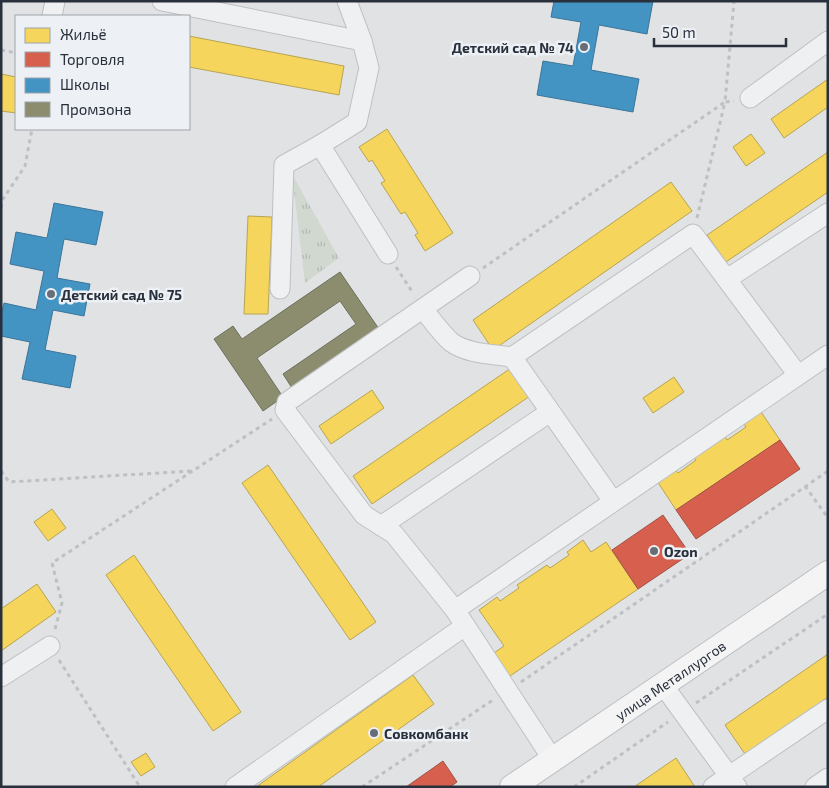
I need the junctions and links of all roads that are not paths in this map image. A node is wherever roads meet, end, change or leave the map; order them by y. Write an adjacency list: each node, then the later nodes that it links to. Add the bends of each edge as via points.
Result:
1 (55, 1): 4 (lane)
2 (162, 1): 5 (lane)
3 (347, 1): 5 (lane)
4 (52, 15)
5 (362, 41): 8 (lane, via 368,68 356,122)
6 (828, 41): 7 (lane)
7 (750, 98)
8 (320, 145): 10 (lane); 13 (lane, via 284,165)
9 (828, 213): 12 (lane)
10 (388, 254)
11 (470, 276): 14 (lane)
12 (727, 279): 16 (lane, via 694,234); 17 (lane)
13 (280, 289)
14 (423, 309): 16 (lane, via 453,343 471,350); 20 (lane, via 288,402 285,410 364,515)
15 (828, 355): 17 (lane)
16 (512, 357): 18 (lane)
17 (798, 375): 19 (lane)
18 (550, 412): 19 (lane); 20 (lane)
19 (613, 501): 22 (lane)
20 (381, 526): 22 (lane, via 394,534)
21 (828, 574): 26 (main road, улица Металлургов)
22 (455, 610): 23 (lane)
23 (465, 626): 28 (lane); 31 (lane)
24 (50, 646): 25 (lane)
25 (1, 677)
26 (663, 686): 28 (main road, улица Металлургов); 30 (lane)
27 (828, 709): 30 (lane)
28 (553, 760): 32 (main road, улица Металлургов)
29 (828, 778): 34 (lane)
30 (733, 781): 33 (lane)
31 (235, 787)
32 (512, 787)
33 (713, 787)
34 (815, 787)

